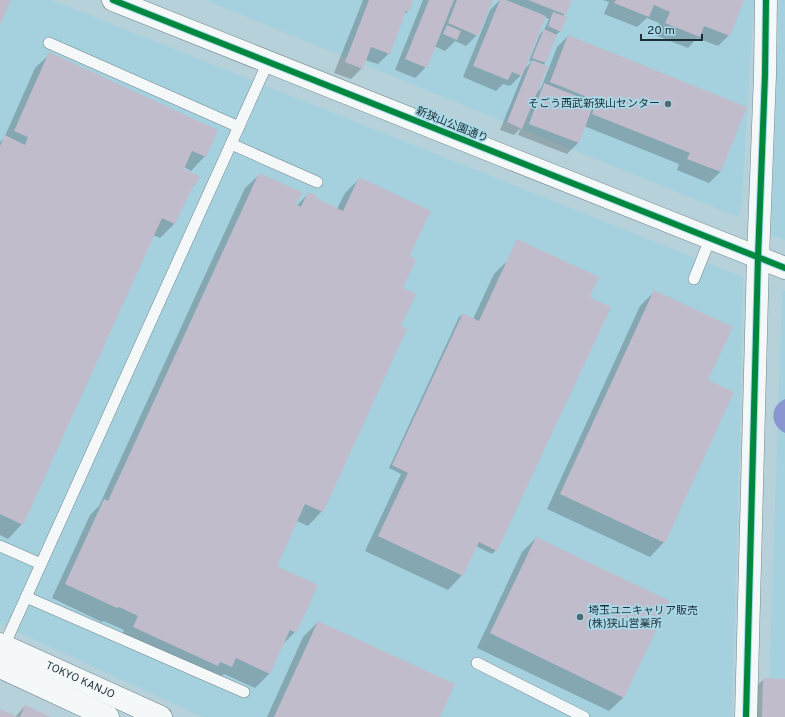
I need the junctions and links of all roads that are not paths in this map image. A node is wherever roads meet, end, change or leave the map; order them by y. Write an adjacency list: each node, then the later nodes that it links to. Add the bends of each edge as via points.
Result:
1 (112, 0): 4 (main road, 新狭山公園通り)
2 (766, 0): 9 (main road)
3 (49, 42): 5 (lane)
4 (268, 62): 5 (lane); 8 (main road, 新狭山公園通り)
5 (239, 127): 6 (lane)
6 (231, 144): 7 (lane); 13 (lane)
7 (317, 182)
8 (710, 239): 9 (main road, 新狭山公園通り); 11 (lane)
9 (758, 258): 10 (main road, 新狭山公園通り); 21 (main road)
10 (785, 268)
11 (694, 279)
12 (0, 546): 13 (lane)
13 (41, 564): 14 (lane)
14 (26, 597): 15 (lane); 17 (lane)
15 (1, 652): 18 (main road, TOKYO KANJO); 19 (main road, TOKYO KANJO)
16 (477, 663): 20 (lane)
17 (244, 692)
18 (108, 717)
19 (161, 717)
20 (584, 717)
21 (746, 717)

